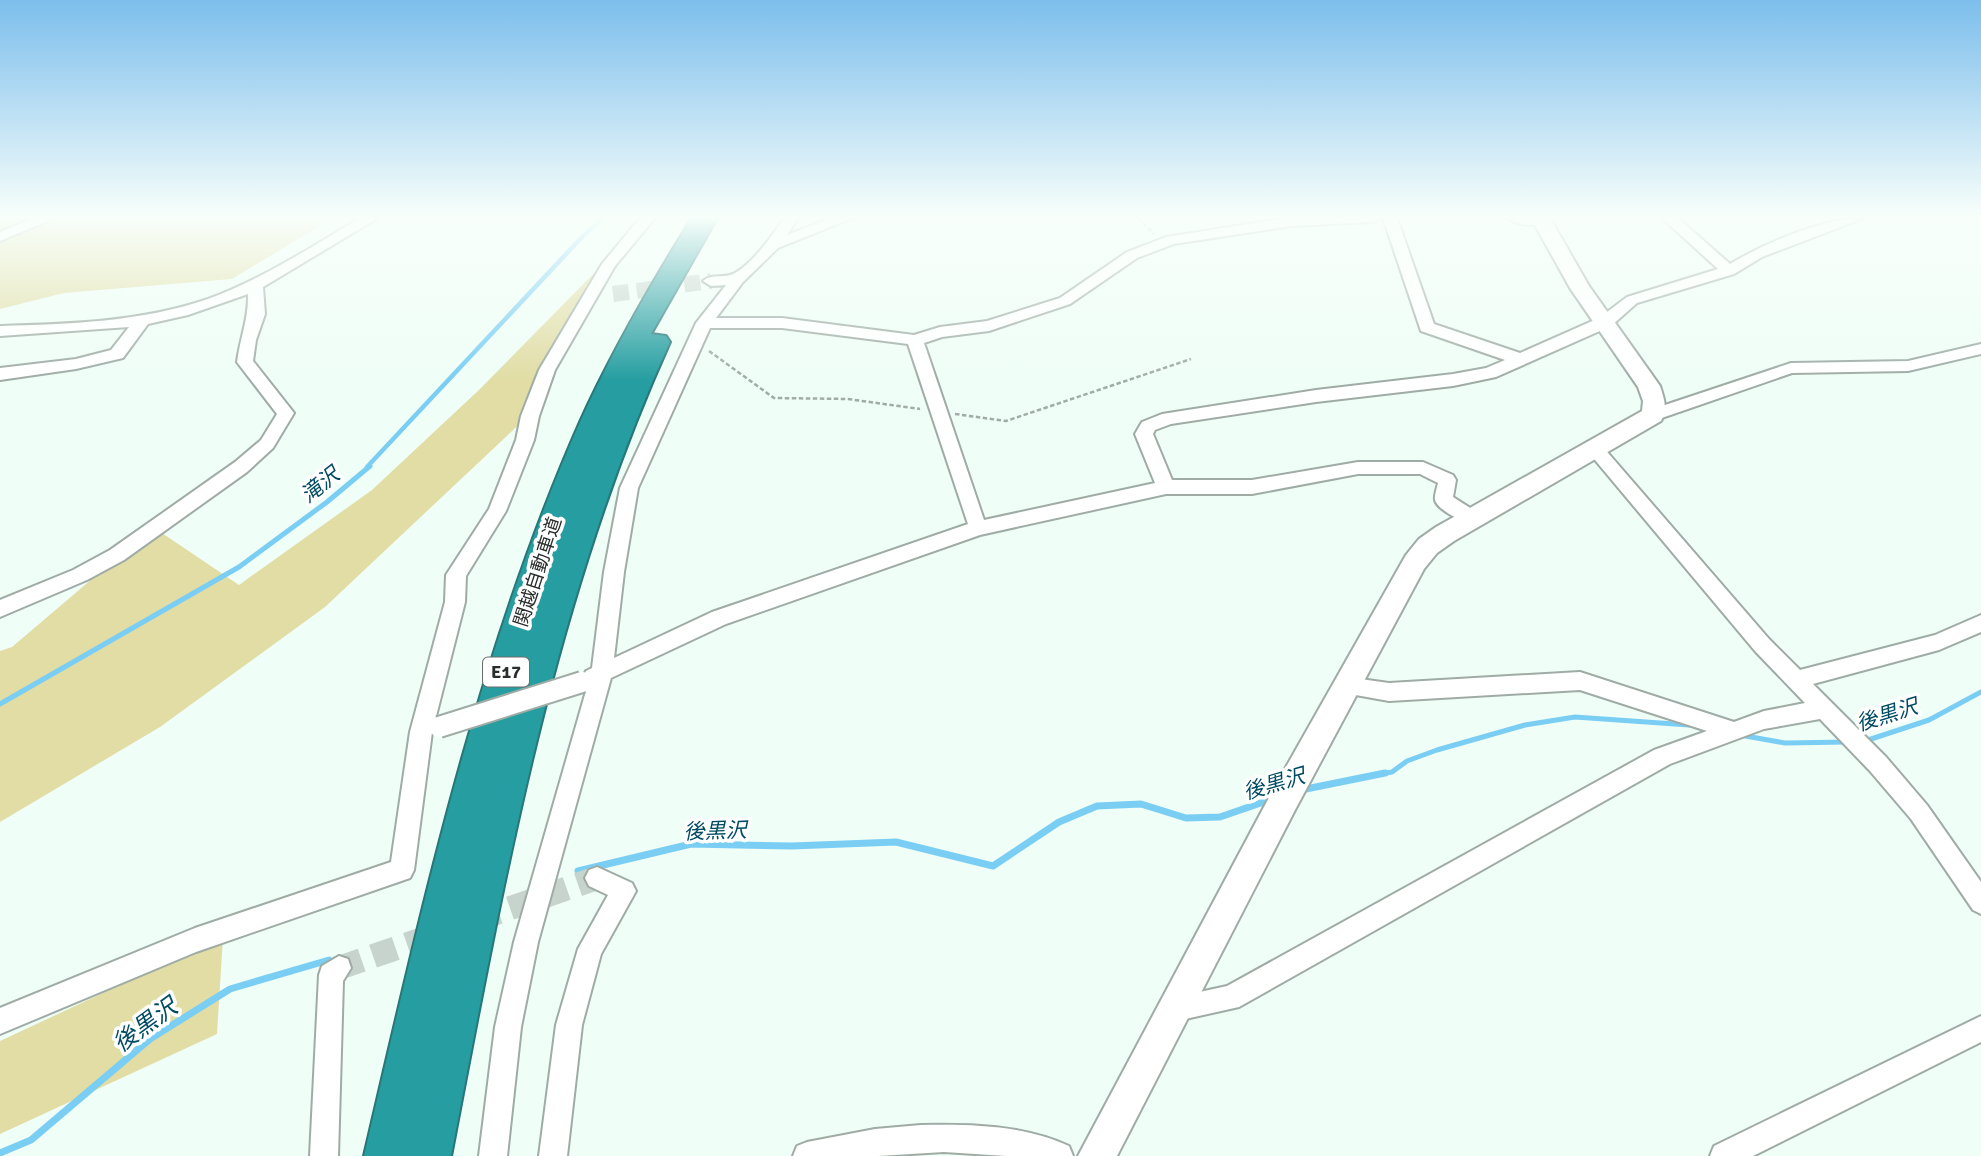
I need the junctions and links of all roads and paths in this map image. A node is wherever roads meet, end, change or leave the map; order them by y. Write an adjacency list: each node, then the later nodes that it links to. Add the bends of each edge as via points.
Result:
1 (278, 272): 12 (street)
2 (604, 272): 13 (street)
3 (671, 272): 43 (highway, 関越自動車道 / E17, via 619,366 585,442 523,616 450,883)
4 (694, 272): 44 (highway, 関越自動車道 / E17, via 643,368 584,514 561,587 486,877)
5 (745, 272): 10 (street)
6 (1107, 272): 19 (street, via 1065,301 989,326)
7 (1408, 272): 21 (street, via 1427,327)
8 (1571, 272): 17 (street)
9 (1726, 272): 17 (street, via 1632,300)
10 (738, 279): 11 (street); 16 (street)
11 (711, 281)
12 (255, 285): 15 (street, via 194,308); 28 (street, via 257,314 245,362 286,413 267,444 117,555)
13 (593, 289): 14 (street); 34 (street, via 547,370 497,512 456,575 455,603)
14 (613, 294)
15 (141, 321): 18 (street); 22 (street, via 117,354 76,365)
16 (705, 323): 19 (street, via 782,323); 30 (street, via 629,488)
17 (1605, 323): 21 (street); 23 (street, via 1649,386)
18 (0, 331)
19 (915, 340): 27 (street)
20 (1981, 349): 23 (street, via 1908,366 1791,368)
21 (1519, 359): 25 (street, via 1489,373 1453,380 1158,422 1144,434)
22 (0, 373)
23 (1653, 415): 24 (street)
24 (1596, 450): 26 (street); 31 (street)
25 (1166, 487): 26 (street, via 1252,487 1359,468 1423,468 1447,480 1444,500); 27 (street)
26 (1471, 518): 32 (street, via 1428,546 1415,562)
27 (978, 528): 30 (street, via 719,618)
28 (0, 609)
29 (1981, 623): 31 (street, via 1940,642)
30 (592, 677): 34 (street, bridge); 45 (street, via 508,1027)
31 (1795, 680): 33 (street)
32 (1346, 686): 35 (street, via 1389,692 1580,681); 39 (street)
33 (1824, 709): 35 (street, via 1764,720); 37 (street, via 1919,812)
34 (430, 729): 40 (street, via 402,870 195,940)
35 (1734, 731): 39 (street, via 1662,757 1230,998)
36 (597, 878): 46 (street, via 624,891 590,950 569,1025)
37 (1981, 902)
38 (339, 968): 42 (street, via 331,975)
39 (1172, 1009): 49 (street)
40 (0, 1021)
41 (1981, 1029): 50 (street)
42 (324, 1156)
43 (388, 1156)
44 (428, 1156)
45 (493, 1156)
46 (553, 1156)
47 (807, 1156): 48 (street, via 900,1138 962,1138 1025,1144)
48 (1059, 1156)
49 (1097, 1156)
50 (1724, 1156)

